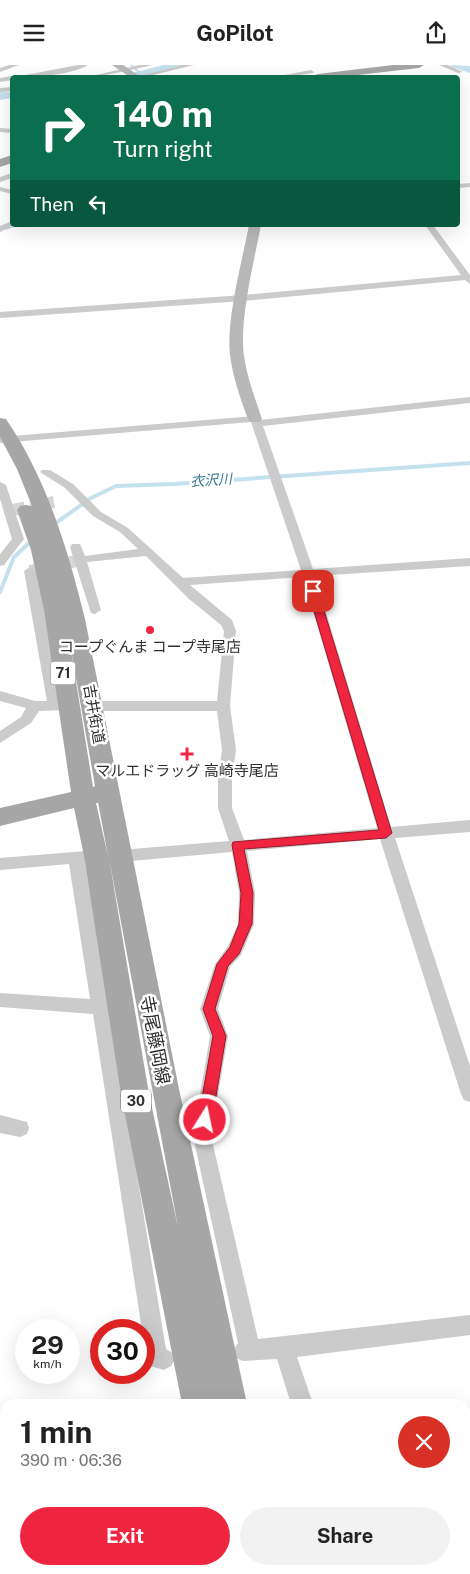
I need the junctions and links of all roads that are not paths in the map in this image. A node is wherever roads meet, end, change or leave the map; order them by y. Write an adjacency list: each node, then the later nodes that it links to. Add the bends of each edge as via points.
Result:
1 (16, 65): 11 (street)
2 (47, 65): 12 (street)
3 (85, 65): 12 (street)
4 (150, 65): 10 (street)
5 (191, 65): 19 (street)
6 (305, 65): 15 (street)
7 (394, 65): 20 (main road)
8 (419, 65): 15 (main road)
9 (442, 65): 13 (street)
10 (121, 68): 17 (street); 18 (street)
11 (0, 70)
12 (68, 70): 14 (street); 16 (street)
13 (460, 72)
14 (76, 74)
15 (313, 74)
16 (32, 75)
17 (97, 75)
18 (133, 75)
19 (146, 75)
20 (314, 75)
21 (255, 227): 24 (street)
22 (430, 227): 23 (street)
23 (469, 279): 24 (street)
24 (243, 298): 25 (street); 27 (street, via 236,330 238,355 244,388)
25 (0, 315)
26 (470, 400): 27 (street)
27 (256, 421): 29 (street); 40 (street)
28 (0, 423): 29 (main road, 吉井街道 / 71)
29 (4, 443): 33 (main road, 吉井街道 / 71)
30 (46, 472): 35 (street, via 69,486 97,514 124,530)
31 (0, 485): 32 (street)
32 (8, 510): 37 (street, via 18,539)
33 (43, 534): 45 (main road, 吉井街道 / 71, via 63,568); 47 (main road, 吉井街道 / 71, via 54,610)
34 (76, 547): 36 (street)
35 (148, 552): 36 (street); 41 (street)
36 (81, 560): 42 (street)
37 (0, 562)
38 (470, 562): 40 (street)
39 (30, 571): 47 (street, via 54,701)
40 (308, 573): 41 (street); 53 (street)
41 (180, 582): 46 (street, via 227,623 230,631)
42 (95, 610)
43 (0, 697): 44 (street)
44 (35, 706): 47 (street); 48 (street, via 26,720)
45 (93, 706): 46 (street); 49 (main road, 吉井街道 / 71)
46 (223, 706): 54 (street, via 228,750 225,808)
47 (61, 707): 49 (main road, 吉井街道 / 71)
48 (0, 737)
49 (94, 786): 50 (main road); 51 (main road); 55 (main road, 寺尾藤岡線 / 30)
50 (0, 802)
51 (0, 817)
52 (470, 826): 53 (street)
53 (386, 833): 54 (street); 59 (street)
54 (238, 845): 55 (street); 63 (street, via 247,893 246,924 235,950 223,964 209,1009 220,1036 202,1136 246,1350)
55 (97, 857): 56 (street); 58 (street); 65 (main road, 寺尾藤岡線 / 30, via 135,1094); 66 (main road, 寺尾藤岡線 / 30, via 165,1089)
56 (0, 864)
57 (0, 1000): 58 (street)
58 (99, 1007): 64 (street, via 157,1359)
59 (470, 1094)
60 (0, 1124): 61 (street)
61 (20, 1128)
62 (470, 1325): 63 (street)
63 (284, 1348): 67 (street)
64 (164, 1359)
65 (198, 1399)
66 (229, 1399)
67 (300, 1399)

